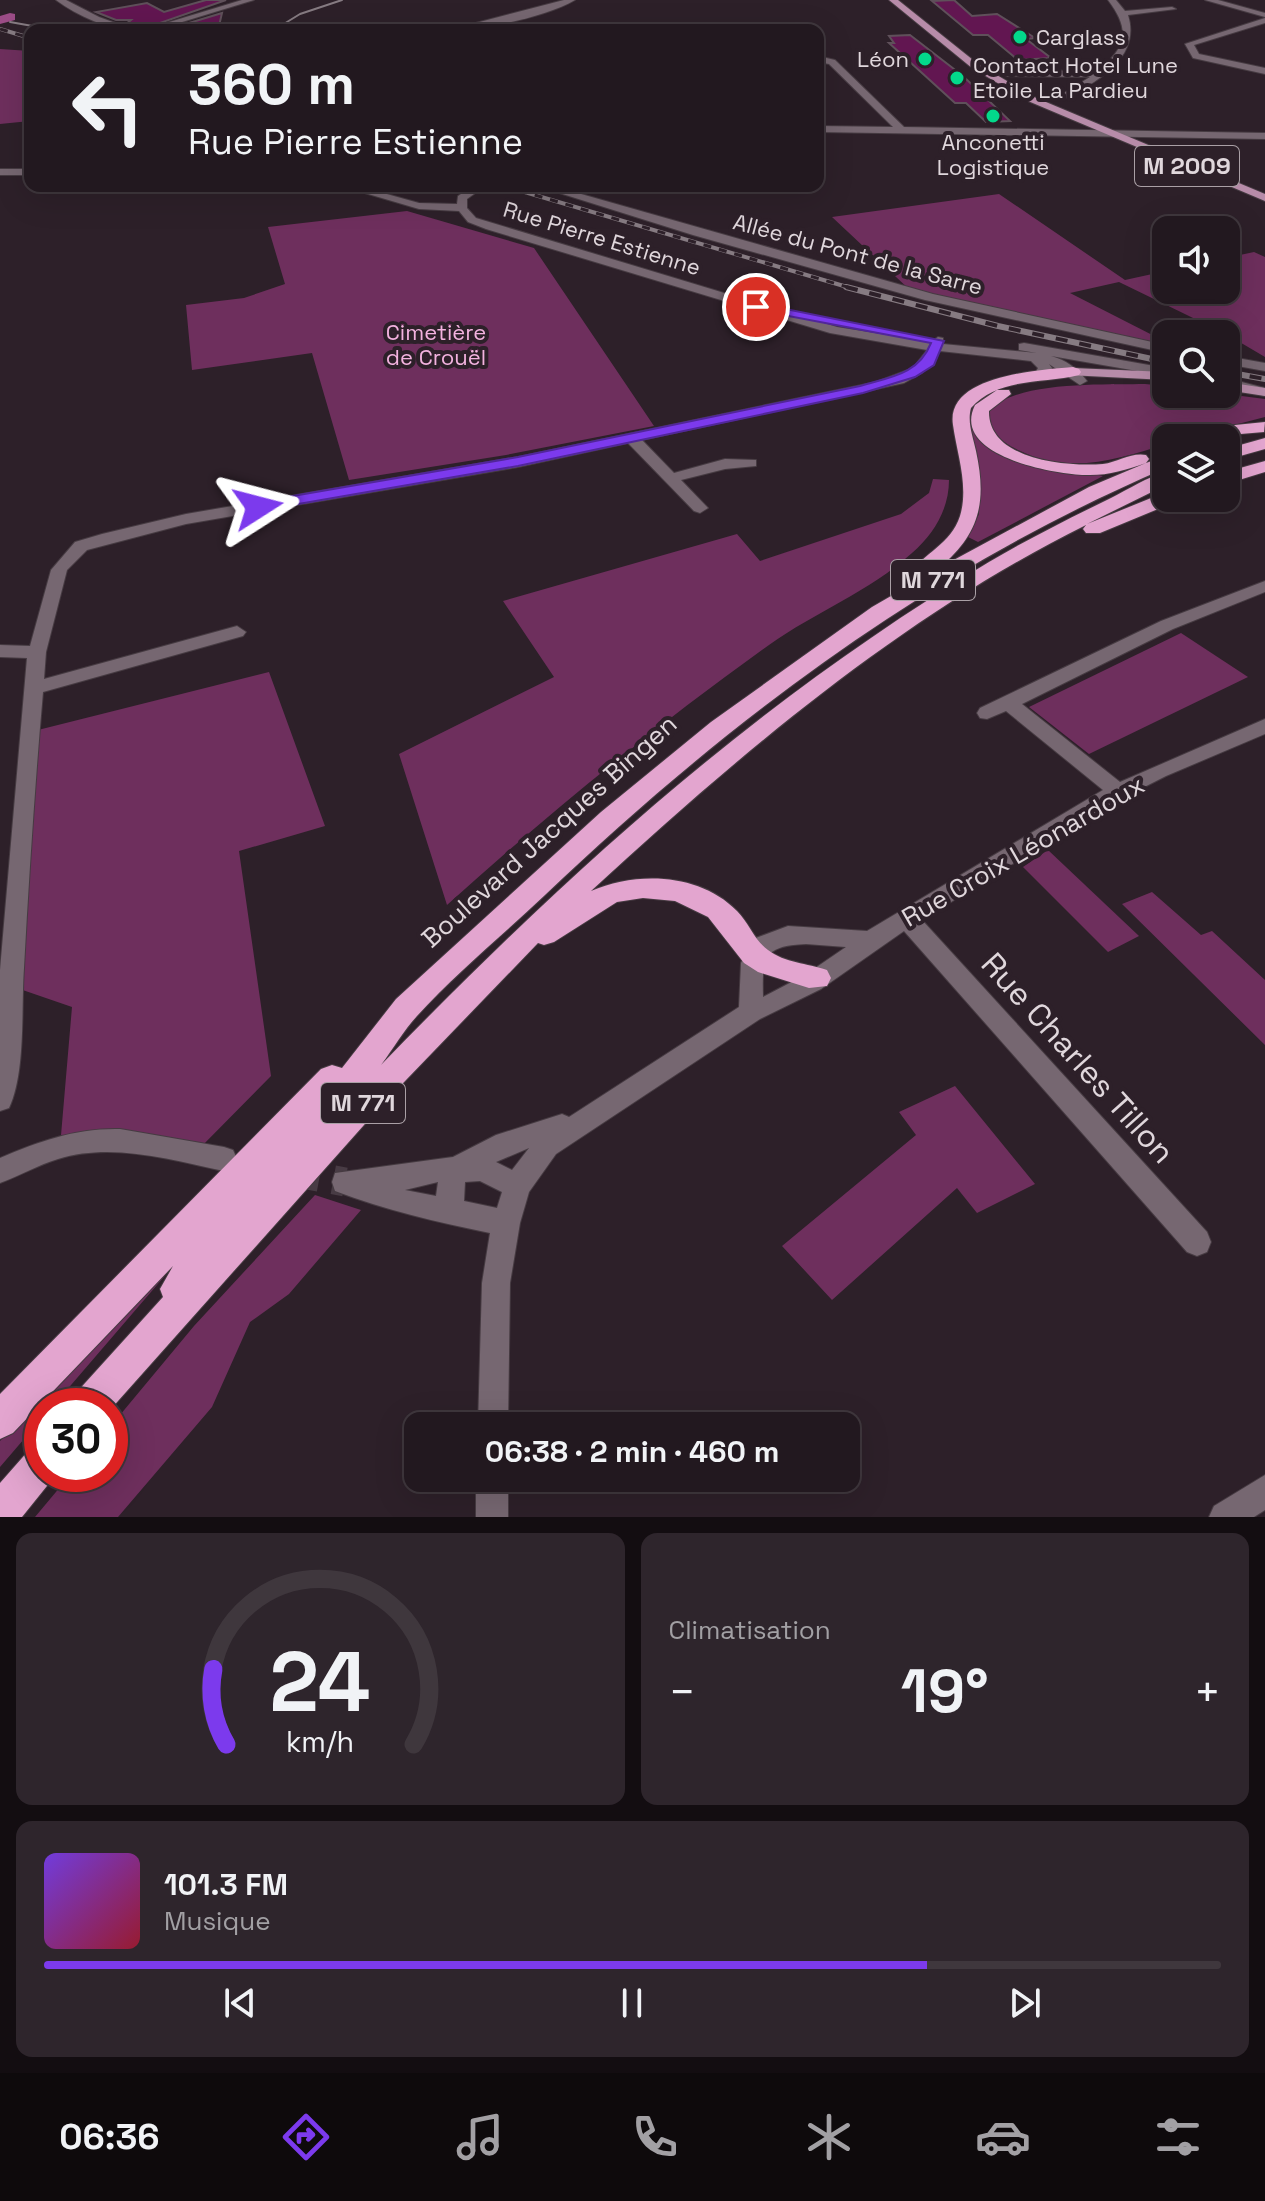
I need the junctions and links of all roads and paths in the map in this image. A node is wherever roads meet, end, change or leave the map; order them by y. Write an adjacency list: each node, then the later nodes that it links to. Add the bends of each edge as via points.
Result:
1 (60, 0): 12 (street)
2 (250, 0): 13 (street)
3 (571, 0): 14 (street)
4 (893, 0): 20 (main road, via 985,73)
5 (904, 0): 17 (main road, M 2009)
6 (1112, 0): 10 (street)
7 (1209, 0): 11 (street)
8 (1253, 0): 11 (street)
9 (1172, 9): 10 (street)
10 (1125, 13): 18 (street, via 1129,35)
11 (1265, 13): 16 (street, via 1189,44 1196,56)
12 (112, 24)
13 (168, 24)
14 (480, 24)
15 (824, 60): 23 (street, via 832,62)
16 (1265, 71)
17 (999, 73): 18 (street); 25 (main road, M 2009)
18 (1101, 74): 19 (street)
19 (1064, 96)
20 (1074, 124): 21 (street); 24 (street)
21 (1094, 128): 25 (main road, M 2009)
22 (824, 129): 23 (street)
23 (901, 129): 24 (street)
24 (1052, 130): 25 (street)
25 (1110, 131): 26 (street); 27 (street); 37 (main road, M 2009)
26 (1179, 133): 28 (street); 29 (street)
27 (1128, 134): 28 (street); 30 (main road, M 2009)
28 (1157, 134): 30 (street)
29 (1265, 136)
30 (1148, 143): 33 (main road, M 2009)
31 (0, 172): 32 (street)
32 (24, 172)
33 (1265, 191)
34 (368, 192): 38 (street, Rue Pierre Estienne, via 419,206)
35 (468, 192): 38 (street)
36 (562, 192): 40 (street, Allée du Pont de la Sarre, via 872,283)
37 (1265, 198)
38 (462, 208): 39 (street, Rue Pierre Estienne, via 472,220 490,227 835,330)
39 (936, 344): 41 (street, Rue Pierre Estienne); 43 (street, Rue Pierre Estienne); 53 (street, via 929,362 892,382)
40 (1152, 346)
41 (1064, 352): 45 (street, Rue Pierre Estienne); 46 (street)
42 (1240, 363): 44 (street)
43 (1038, 366): 46 (highway); 67 (highway, via 984,389 963,406 960,420 974,497 967,526 940,559)
44 (1265, 367)
45 (1152, 374)
46 (1083, 376): 47 (main road, Rue Pierre Estienne); 56 (highway, via 995,397 981,409 987,437 1010,454 1061,468 1116,467)
47 (1152, 377)
48 (1240, 388): 49 (main road)
49 (1264, 392)
50 (1265, 427): 51 (highway); 52 (highway)
51 (1240, 430)
52 (1240, 435)
53 (632, 439): 61 (street); 70 (street, via 186,519 81,546 59,570)
54 (1265, 443): 55 (highway)
55 (1240, 451)
56 (1152, 455)
57 (751, 463): 61 (street)
58 (1265, 466): 60 (highway)
59 (1152, 467): 67 (highway, Boulevard Jacques Bingen / M 771, via 1096,491)
60 (1240, 474)
61 (671, 478): 64 (street)
62 (1152, 485): 65 (highway, Boulevard Jacques Bingen / M 771)
63 (1152, 505): 65 (highway, via 1020,566)
64 (700, 508)
65 (970, 583): 79 (highway, Boulevard Jacques Bingen / M 771, via 835,673 705,772 580,882)
66 (1265, 586): 72 (street, via 1167,625)
67 (879, 612): 81 (highway, Boulevard Jacques Bingen / M 771, via 719,728 610,818)
68 (237, 632): 71 (street)
69 (0, 651): 70 (street)
70 (37, 652): 71 (street)
71 (34, 688): 83 (street)
72 (1008, 703): 73 (street); 75 (street)
73 (987, 713)
74 (1265, 726): 75 (street, Rue Croix Léonardoux)
75 (1119, 792): 76 (street, Rue Croix Léonardoux)
76 (907, 919): 77 (street, Rue Croix Léonardoux); 91 (street, Rue Charles Tillon)
77 (870, 941): 78 (street, via 781,935 761,944); 80 (street, Rue Croix Léonardoux)
78 (754, 955): 79 (highway, via 714,908 680,891 648,888 598,900); 80 (highway); 82 (street)
79 (496, 967): 92 (highway, Boulevard Jacques Bingen / M 771, via 360,1106)
80 (817, 978): 82 (street, Rue Croix Léonardoux, via 786,999)
81 (406, 1008): 92 (highway, Boulevard Jacques Bingen / M 771, via 359,1071 216,1232); 95 (highway, via 154,1258)
82 (751, 1012): 84 (street, Rue Croix Léonardoux)
83 (0, 1100)
84 (581, 1120): 86 (street, Rue Croix Léonardoux, via 505,1144); 88 (street, Rue Croix Léonardoux, via 547,1145)
85 (224, 1159): 87 (street, via 112,1140 60,1147)
86 (457, 1169): 88 (street, via 482,1169); 89 (street, via 450,1187); 89 (street, via 345,1182)
87 (0, 1171)
88 (517, 1186): 90 (street, Rue Croix Léonardoux)
89 (450, 1212): 90 (street)
90 (506, 1223): 94 (street, Rue Croix Léonardoux, via 496,1283)
91 (1197, 1242)
92 (131, 1356): 93 (highway, Boulevard Jacques Bingen / M 771)
93 (104, 1388)
94 (493, 1412)
95 (0, 1420)
96 (24, 1484): 99 (highway)
97 (1265, 1491): 101 (street)
98 (492, 1492): 100 (street)
99 (0, 1513)
100 (492, 1517)
101 (1225, 1517)

